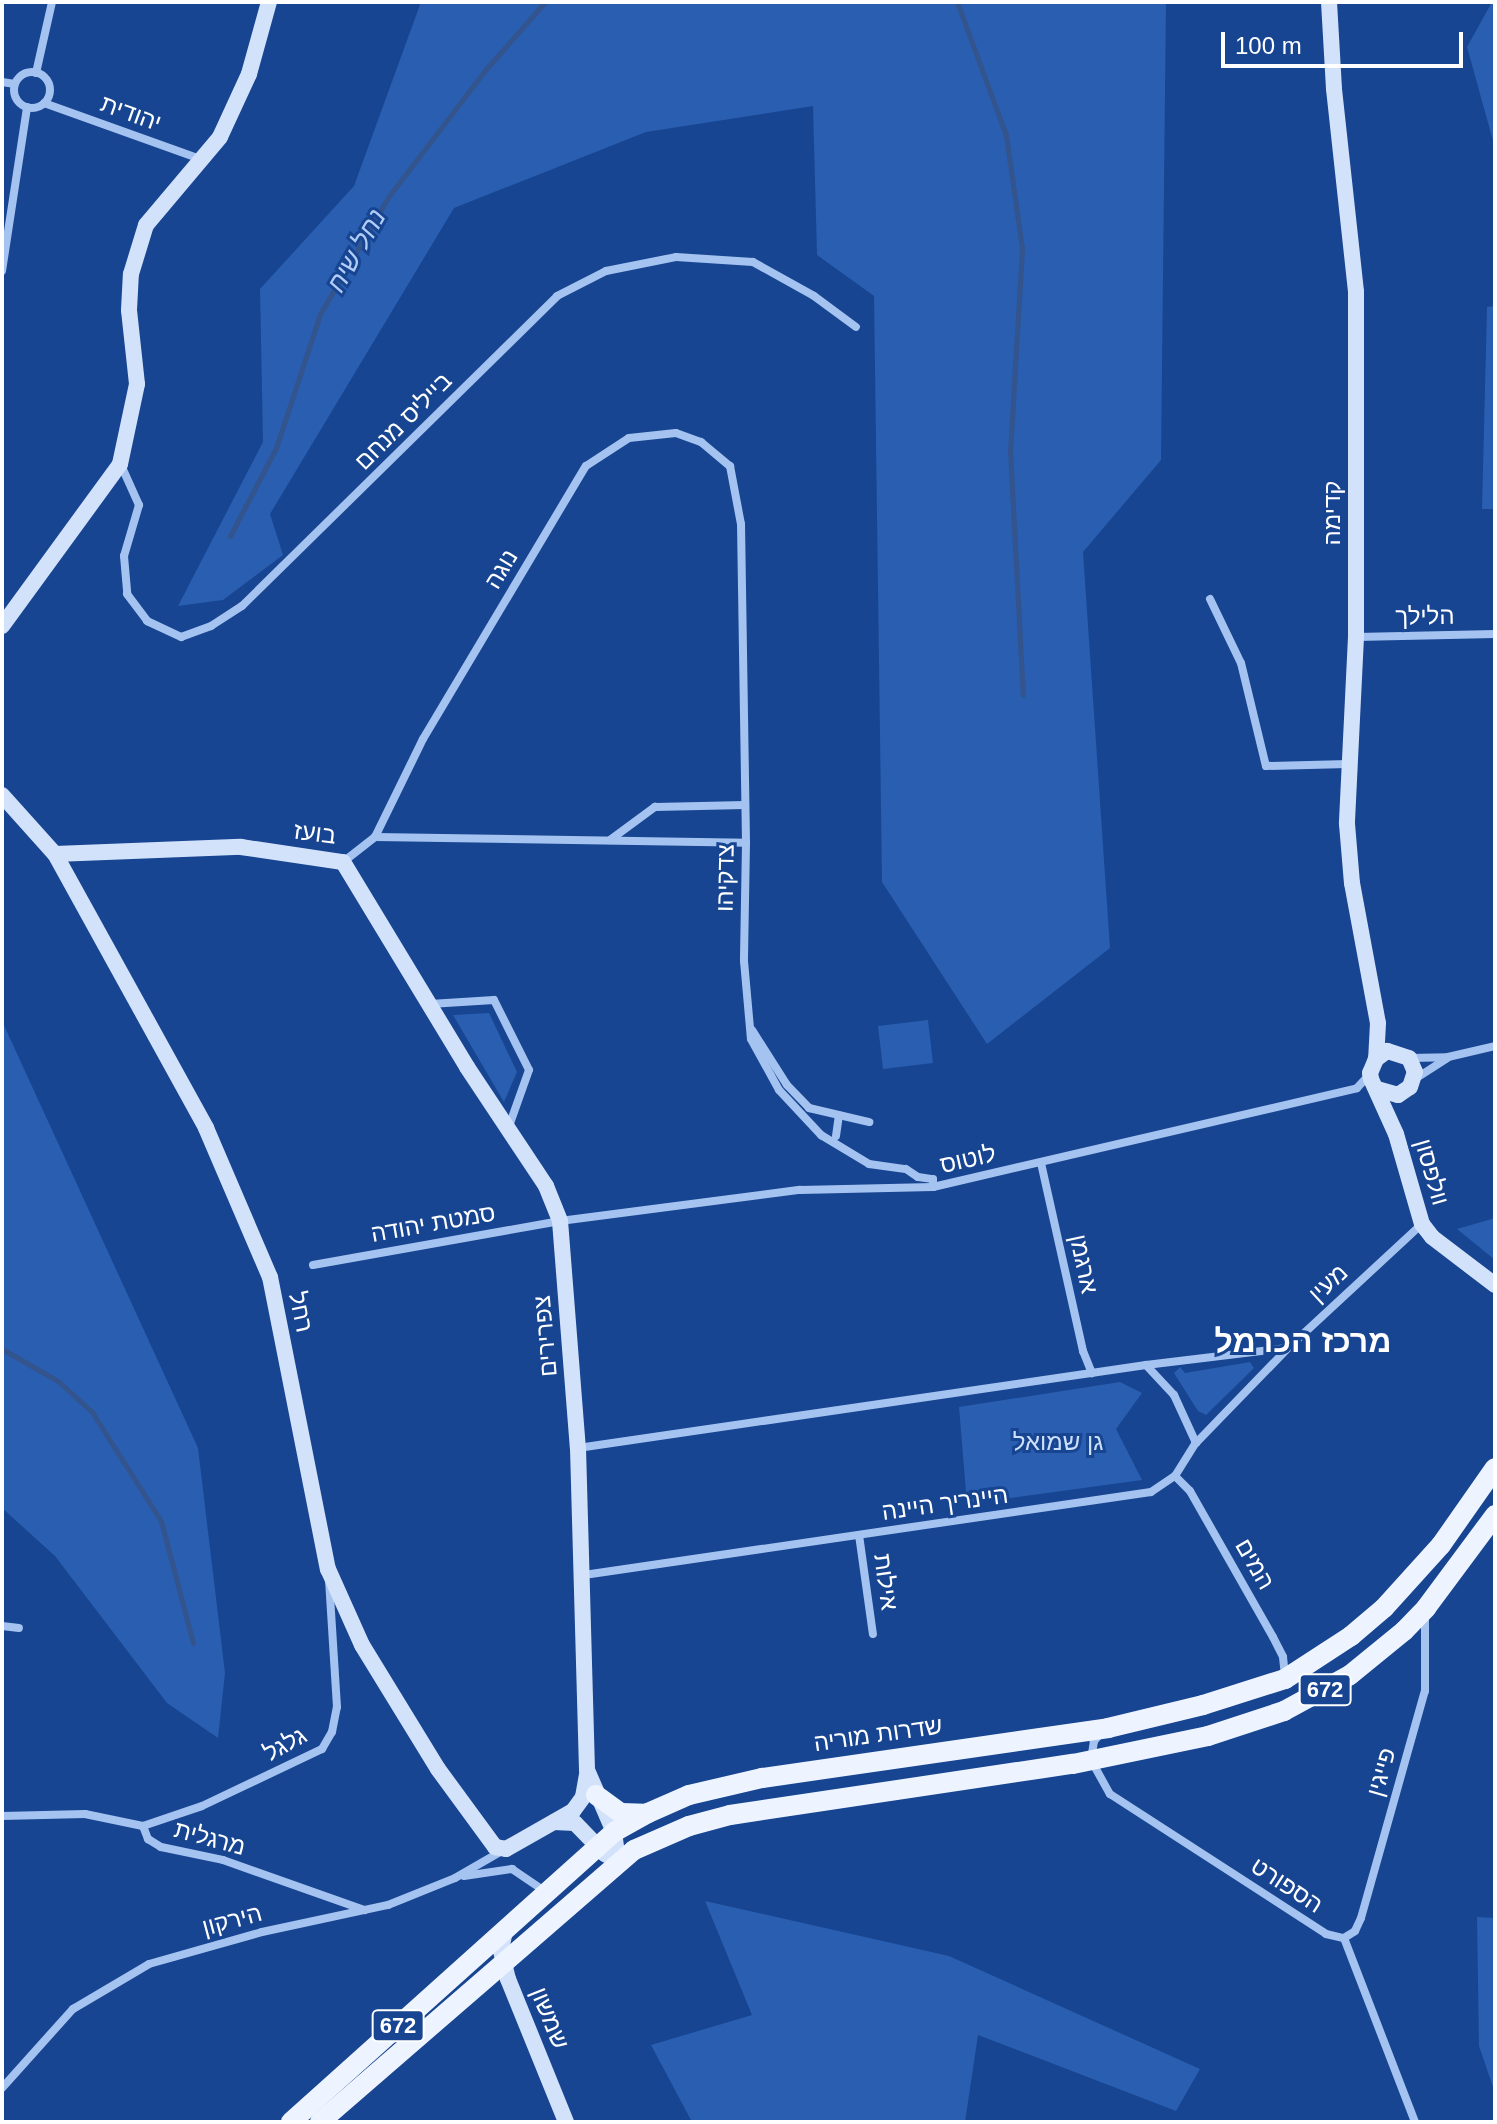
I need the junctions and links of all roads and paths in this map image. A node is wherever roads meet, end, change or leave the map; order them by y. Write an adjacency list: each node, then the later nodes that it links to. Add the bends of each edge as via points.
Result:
1 (52, 2): 4 (street)
2 (269, 2): 9 (street, via 249,74)
3 (1329, 2): 17 (street, קדימה, via 1356,292)
4 (36, 73): 6 (street, via 21,76); 7 (street, via 48,83)
5 (2, 82): 6 (street)
6 (15, 84): 8 (street, via 17,100)
7 (44, 103): 8 (street); 9 (street, יהודית)
8 (27, 107): 10 (street)
9 (204, 160): 12 (street, via 146,225 131,274 137,384)
10 (2, 271)
11 (856, 327): 12 (street, בייליס מנחם, via 753,262 676,257 606,271 557,296 242,606 181,637 147,621 127,594 124,556 139,505)
12 (120, 464): 15 (street)
13 (730, 466): 20 (street, צדקיהו, via 741,524); 21 (street, נוגה, via 701,442 676,433 629,438 586,466 423,739)
14 (1210, 599): 18 (street, via 1241,663 1266,766)
15 (2, 626)
16 (1495, 634): 17 (street, הלילך)
17 (1356, 637): 18 (street, קדימה)
18 (1348, 764): 27 (street, קדימה, via 1352,883)
19 (2, 795): 24 (street, רחל)
20 (745, 805): 22 (street, via 655,807); 23 (street, צדקיהו)
21 (375, 837): 22 (street); 25 (street, בועז)
22 (609, 841): 23 (street)
23 (746, 843): 28 (street, צדקיהו, via 744,961)
24 (55, 854): 25 (street, בועז, via 241,847); 54 (street, רחל, via 206,1128 270,1277)
25 (343, 862): 26 (street, צפרירים)
26 (430, 1004): 36 (street, צפרירים); 36 (street, via 494,1000 529,1070)
27 (1378, 1023): 30 (street, קדימה); 32 (street, קדימה)
28 (750, 1026): 34 (street, via 787,1085 809,1108); 40 (street, צדקיהו, via 751,1039 779,1090 821,1135 869,1164 933,1179)
29 (1495, 1046): 31 (street)
30 (1402, 1054): 31 (street); 32 (street); 33 (street, קדימה)
31 (1448, 1057): 33 (street)
32 (1374, 1073): 33 (street, via 1390,1095); 37 (street, וולפסון); 39 (street, לוטוס, via 1357,1088)
33 (1409, 1086): 37 (street, וולפסון)
34 (839, 1115): 35 (street); 38 (street)
35 (869, 1122)
36 (508, 1129): 41 (street, צפרירים, via 546,1186)
37 (1396, 1134): 42 (street, וולפסון)
38 (836, 1136)
39 (1041, 1163): 40 (street, לוטוס); 47 (street, ארגמן)
40 (933, 1187): 41 (street, לוטוס, via 800,1190)
41 (560, 1221): 43 (street, סמטת יהודה); 49 (street, צפרירים)
42 (1422, 1224): 44 (street, וולפסון); 45 (street, מעין)
43 (313, 1265)
44 (1495, 1285)
45 (1288, 1348): 46 (street); 48 (street, מעין)
46 (1146, 1365): 47 (street); 48 (street, via 1174,1395)
47 (1092, 1373): 49 (street)
48 (1196, 1443): 51 (street, היינריך היינה)
49 (578, 1448): 55 (street, צפרירים)
50 (1495, 1468): 60 (main road, שדרות מוריה / 672, via 1441,1545 1384,1608)
51 (1175, 1476): 53 (street, היינריך היינה, via 1134,1496); 60 (street, המים, via 1190,1491 1273,1637 1283,1657)
52 (1495, 1515): 56 (main road, 672)
53 (859, 1535): 55 (street, היינריך היינה); 59 (street, אילות)
54 (328, 1569): 68 (street, גלגל, via 337,1707 328,1740 313,1756); 70 (street, רחל, via 362,1645 438,1769 490,1843)
55 (584, 1575): 63 (street, צפרירים)
56 (1426, 1608): 62 (main road, 672, via 1350,1675 1284,1711 1208,1736); 76 (street, פייגין, via 1425,1691 1361,1918)
57 (2, 1626): 58 (street)
58 (19, 1628)
59 (873, 1634)
60 (1285, 1679): 61 (main road, שדרות מוריה / 672)
61 (1108, 1728): 62 (street, via 1094,1741); 65 (main road, שדרות מוריה / 672, via 762,1778 689,1795)
62 (1091, 1760): 71 (main road, 672, via 730,1815 659,1837); 76 (street, הספורט, via 1101,1784 1125,1805 1331,1938)
63 (587, 1770): 64 (street, צפרירים); 67 (street, via 580,1804)
64 (596, 1795): 65 (main road, via 621,1813); 69 (street, צפרירים)
65 (648, 1813): 69 (main road, שדרות מוריה / 672)
66 (2, 1816): 68 (street, מרגלית, via 85,1814)
67 (554, 1822): 69 (street, via 575,1823); 70 (street)
68 (143, 1826): 74 (street, מרגלית, via 148,1839 161,1847 223,1860)
69 (606, 1839): 71 (street, צפרירים); 73 (main road, שדרות מוריה / 672)
70 (506, 1849): 72 (street, הירקון)
71 (618, 1861): 77 (main road, 672)
72 (455, 1878): 73 (street, via 512,1869); 74 (street, הירקון)
73 (547, 1893): 75 (main road, שדרות מוריה / 672)
74 (364, 1911): 78 (street, הירקון, via 262,1932 149,1964 73,2009)
75 (505, 1930): 77 (street, שמשון); 79 (main road, שדרות מוריה / 672)
76 (1344, 1938): 82 (street)
77 (502, 1961): 80 (main road, 672); 81 (street, שמשון)
78 (2, 2088)
79 (291, 2122)
80 (320, 2122)
81 (566, 2122)
82 (1415, 2122)

